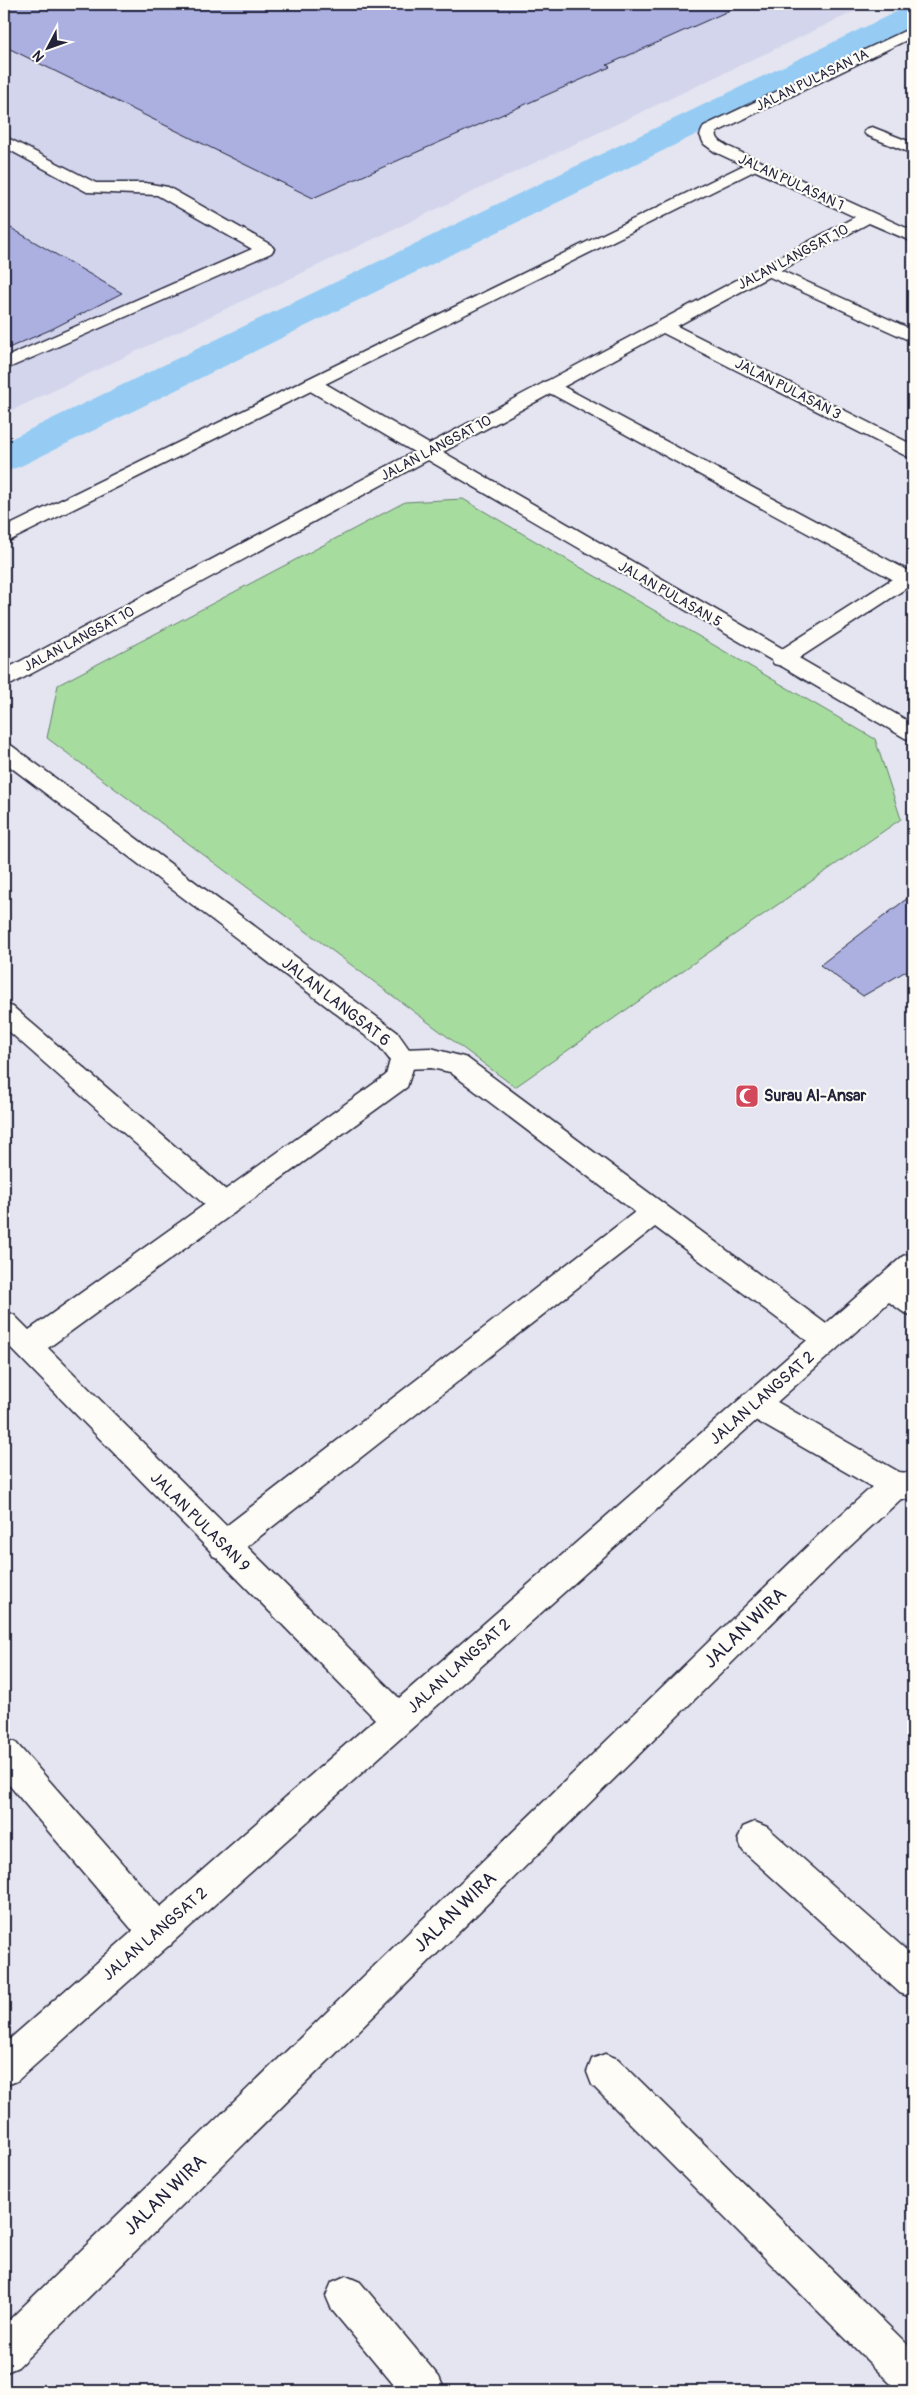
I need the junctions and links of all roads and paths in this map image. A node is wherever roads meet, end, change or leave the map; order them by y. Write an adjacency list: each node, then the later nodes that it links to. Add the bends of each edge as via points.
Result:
1 (913, 31): 2 (street, JALAN PULASAN 1A)
2 (710, 129): 6 (street, JALAN PULASAN 1, via 710,140)
3 (872, 132): 5 (street)
4 (4, 141): 12 (street, via 94,188 162,191 265,249)
5 (913, 149)
6 (754, 165): 7 (street, JALAN PULASAN 1); 13 (street)
7 (868, 217): 8 (street, JALAN PULASAN 1); 9 (street, JALAN LANGSAT 10)
8 (913, 237)
9 (769, 270): 10 (street, JALAN LANGSAT 10); 11 (street)
10 (663, 326): 14 (street, JALAN LANGSAT 10); 16 (street, JALAN PULASAN 3)
11 (913, 337)
12 (4, 366)
13 (312, 384): 15 (street, JALAN PULASAN 5); 17 (street)
14 (551, 386): 15 (street, JALAN LANGSAT 10); 18 (street)
15 (427, 452): 19 (street, JALAN PULASAN 5); 20 (street, JALAN LANGSAT 10)
16 (913, 452)
17 (4, 536)
18 (911, 579): 19 (street)
19 (782, 659): 21 (street, JALAN PULASAN 5)
20 (4, 679)
21 (913, 733)
22 (4, 751): 24 (street, JALAN LANGSAT 6, via 388,1039)
23 (4, 1013): 25 (street)
24 (403, 1059): 25 (street, JALAN LANGSAT 6, via 398,1080); 26 (street, via 430,1058 458,1065)
25 (224, 1205): 31 (street, JALAN LANGSAT 6)
26 (656, 1212): 30 (street); 34 (street)
27 (913, 1264): 28 (street, JALAN LANGSAT 2)
28 (901, 1295): 30 (street, JALAN LANGSAT 2)
29 (4, 1323): 31 (street, JALAN PULASAN 9)
30 (827, 1340): 32 (street, JALAN LANGSAT 2)
31 (27, 1347): 34 (street, JALAN PULASAN 9)
32 (754, 1404): 33 (street); 35 (street, JALAN LANGSAT 2)
33 (904, 1485): 43 (street, JALAN WIRA, via 835,1540)
34 (224, 1546): 35 (street, JALAN PULASAN 9)
35 (398, 1720): 38 (street, JALAN LANGSAT 2)
36 (4, 1754): 38 (street)
37 (755, 1839): 39 (street)
38 (158, 1932): 40 (street, JALAN LANGSAT 2)
39 (913, 1980)
40 (4, 2068)
41 (606, 2072): 44 (street)
42 (346, 2296): 45 (street)
43 (4, 2353)
44 (913, 2378)
45 (425, 2391)

